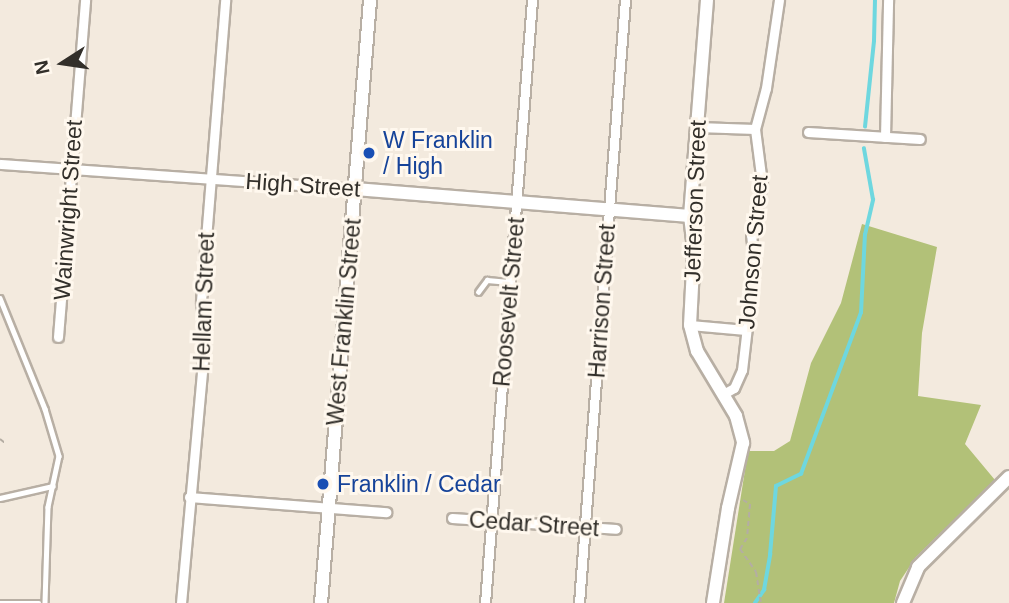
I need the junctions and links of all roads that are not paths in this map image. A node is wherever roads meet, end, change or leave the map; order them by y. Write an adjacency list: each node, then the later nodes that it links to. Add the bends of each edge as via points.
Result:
1 (85, 0): 15 (street, Wainwright Street)
2 (225, 0): 16 (street, Hellam Street)
3 (370, 0): 17 (street, West Franklin Street)
4 (532, 0): 18 (street, Roosevelt Street)
5 (625, 0): 19 (street, Harrison Street)
6 (707, 0): 9 (street, Jefferson Street)
7 (779, 0): 10 (street, Johnson Street)
8 (888, 0): 12 (street)
9 (697, 127): 10 (street); 20 (street, Jefferson Street)
10 (755, 129): 25 (street, Johnson Street, via 762,183 751,234 754,267)
11 (808, 132): 12 (street)
12 (885, 136): 13 (street)
13 (920, 139)
14 (0, 163): 15 (street, High Street)
15 (71, 169): 16 (street, High Street); 26 (street, Wainwright Street)
16 (211, 179): 17 (street, High Street); 30 (street, Hellam Street, via 201,301 205,339)
17 (355, 189): 18 (street, High Street); 32 (street, West Franklin Street)
18 (517, 202): 19 (street, High Street); 21 (street, Roosevelt Street)
19 (609, 210): 20 (street, High Street); 36 (street, Harrison Street)
20 (690, 216): 24 (street, Jefferson Street, via 694,249)
21 (510, 282): 22 (lane, via 487,280); 35 (street, Roosevelt Street)
22 (478, 292)
23 (0, 298): 29 (lane, via 56,444 60,461)
24 (690, 325): 25 (street); 27 (street, Jefferson Street, via 702,364)
25 (746, 330): 27 (street, Johnson Street, via 740,377 734,388)
26 (58, 337)
27 (724, 393): 45 (street, via 741,425 742,452)
28 (1009, 477): 46 (street, via 918,567)
29 (53, 486): 31 (lane); 40 (lane)
30 (189, 497): 32 (street, via 315,505); 41 (street, Hellam Street)
31 (0, 498)
32 (329, 510): 33 (street); 42 (street, West Franklin Street)
33 (386, 512)
34 (452, 518): 35 (street, Cedar Street)
35 (491, 520): 36 (street, Cedar Street); 43 (street, Roosevelt Street)
36 (585, 527): 37 (street, Cedar Street); 44 (street, Harrison Street)
37 (616, 530)
38 (0, 603): 39 (lane)
39 (39, 603)
40 (45, 603)
41 (181, 603)
42 (321, 603)
43 (485, 603)
44 (579, 603)
45 (713, 603)
46 (902, 603)

